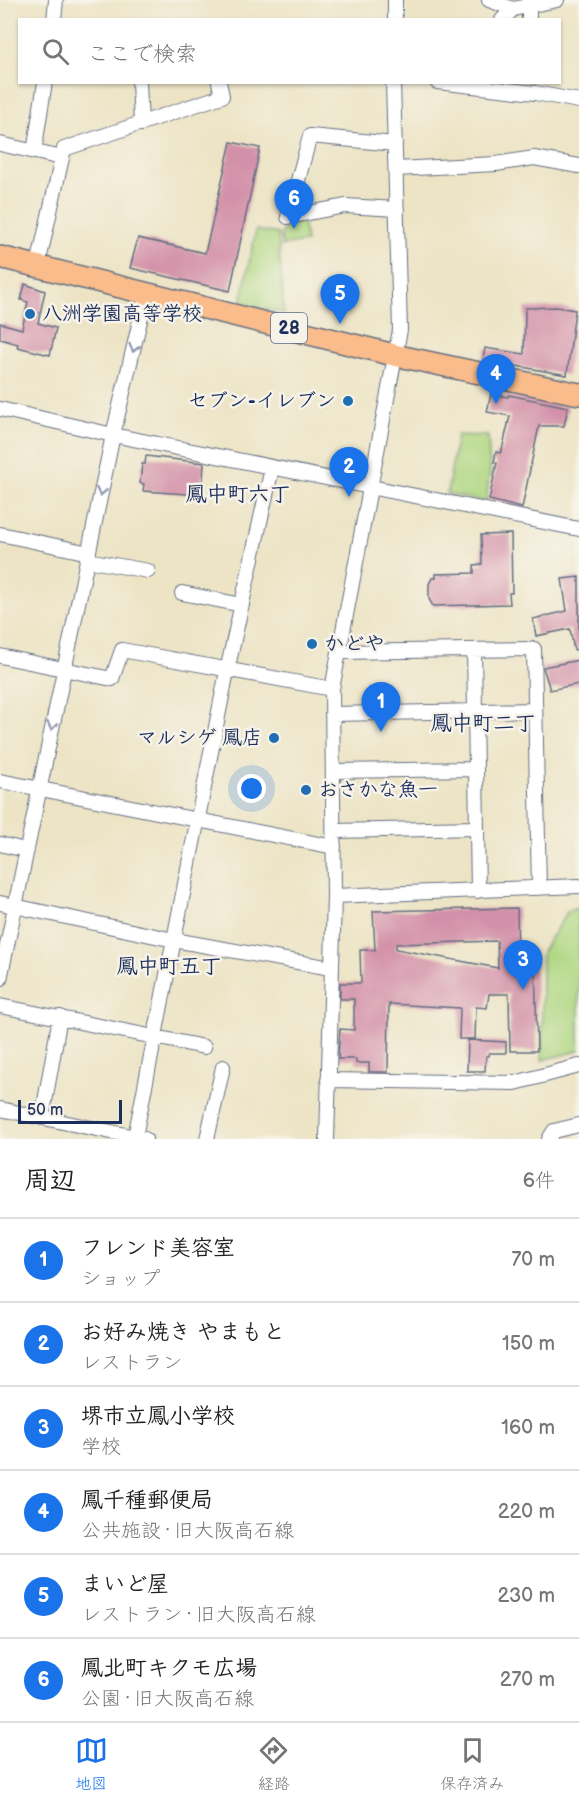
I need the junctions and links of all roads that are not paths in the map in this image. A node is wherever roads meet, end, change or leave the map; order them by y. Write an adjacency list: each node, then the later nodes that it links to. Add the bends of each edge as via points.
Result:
1 (56, 0): 7 (street)
2 (396, 0): 8 (street)
3 (489, 0): 6 (street)
4 (557, 0): 5 (street)
5 (529, 2): 6 (street); 10 (street)
6 (513, 9): 9 (street)
7 (54, 18)
8 (395, 18)
9 (504, 18)
10 (529, 18)
11 (45, 84): 21 (street)
12 (139, 84): 18 (street)
13 (219, 84): 18 (street, via 222,96)
14 (393, 84): 20 (street)
15 (469, 84): 16 (street)
16 (534, 88): 17 (street)
17 (579, 101)
18 (141, 124): 22 (street, via 64,149)
19 (0, 144): 21 (street)
20 (395, 144): 24 (street); 25 (street, via 310,136 288,217 345,206)
21 (34, 152): 22 (street)
22 (62, 158): 27 (street)
23 (579, 166): 24 (street, via 534,158)
24 (396, 169): 25 (street)
25 (397, 209): 29 (street, via 400,330)
26 (0, 257): 27 (main road, 28)
27 (38, 265): 28 (main road, 28)
28 (147, 291): 29 (main road, 28); 32 (street, one-way to 32)
29 (394, 355): 30 (main road, 28); 34 (street)
30 (579, 394)
31 (0, 409): 32 (street)
32 (113, 435): 33 (street); 37 (street, one-way to 37)
33 (272, 468): 34 (street); 40 (street)
34 (370, 487): 35 (street); 42 (street)
35 (579, 529)
36 (0, 534): 37 (street)
37 (88, 556): 38 (street); 44 (street)
38 (148, 571)
39 (182, 593): 40 (street)
40 (242, 605): 45 (street)
41 (474, 650): 42 (street); 47 (street); 48 (street, via 534,649)
42 (339, 652): 46 (street)
43 (0, 656): 44 (street)
44 (65, 669): 45 (street, via 112,679 122,650); 53 (street, one-way to 53)
45 (227, 671): 46 (street); 54 (street)
46 (332, 689): 49 (street)
47 (475, 710): 48 (street); 49 (street); 50 (street)
48 (535, 710): 61 (street)
49 (332, 714): 51 (street)
50 (476, 769): 51 (street); 55 (street)
51 (333, 771): 56 (street)
52 (0, 781): 53 (street)
53 (39, 789): 54 (street); 59 (street)
54 (198, 819): 58 (street); 65 (street)
55 (477, 828): 56 (street); 62 (street)
56 (334, 831): 58 (street)
57 (0, 844): 59 (street)
58 (334, 847): 63 (street)
59 (25, 850): 64 (street)
60 (579, 886): 61 (street)
61 (539, 888): 62 (street)
62 (478, 891): 63 (street)
63 (334, 896): 66 (street)
64 (7, 904): 65 (street); 67 (street)
65 (174, 940): 66 (street); 70 (street)
66 (331, 968): 74 (street)
67 (0, 979)
68 (0, 1006): 69 (street)
69 (60, 1017): 70 (street); 76 (street)
70 (153, 1036): 71 (street); 78 (street)
71 (204, 1047)
72 (579, 1066): 74 (street, via 515,1083)
73 (223, 1067): 79 (street)
74 (328, 1080): 80 (street)
75 (0, 1109): 76 (street)
76 (42, 1118): 78 (street)
77 (579, 1125): 81 (street, via 554,1131)
78 (140, 1138)
79 (207, 1139)
80 (327, 1139)
81 (549, 1139)

